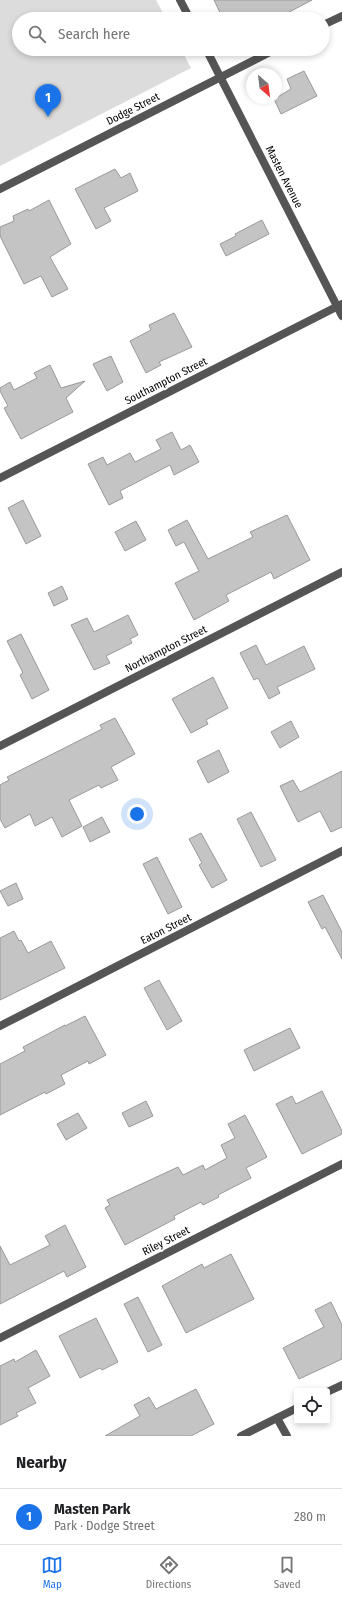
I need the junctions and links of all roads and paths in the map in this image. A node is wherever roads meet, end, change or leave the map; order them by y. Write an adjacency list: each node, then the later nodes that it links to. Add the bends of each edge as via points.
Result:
1 (180, 0): 2 (street)
2 (186, 12)
3 (342, 16): 4 (street)
4 (330, 22)
5 (210, 56): 7 (street, Masten Avenue)
6 (262, 56): 7 (street, Dodge Street)
7 (221, 77): 8 (street, Dodge Street); 9 (street, Masten Avenue)
8 (0, 189)
9 (340, 305): 10 (street, Masten Avenue); 11 (street, Southampton Street)
10 (342, 316)
11 (0, 478)
12 (342, 572): 13 (street, Northampton Street)
13 (0, 746)
14 (342, 851): 15 (street, Eaton Street)
15 (0, 1026)
16 (342, 1164): 17 (street, Riley Street)
17 (0, 1338)
18 (342, 1385): 19 (street)
19 (330, 1391)
20 (294, 1410): 21 (street)
21 (277, 1418): 22 (street); 23 (street)
22 (241, 1436)
23 (287, 1436)

